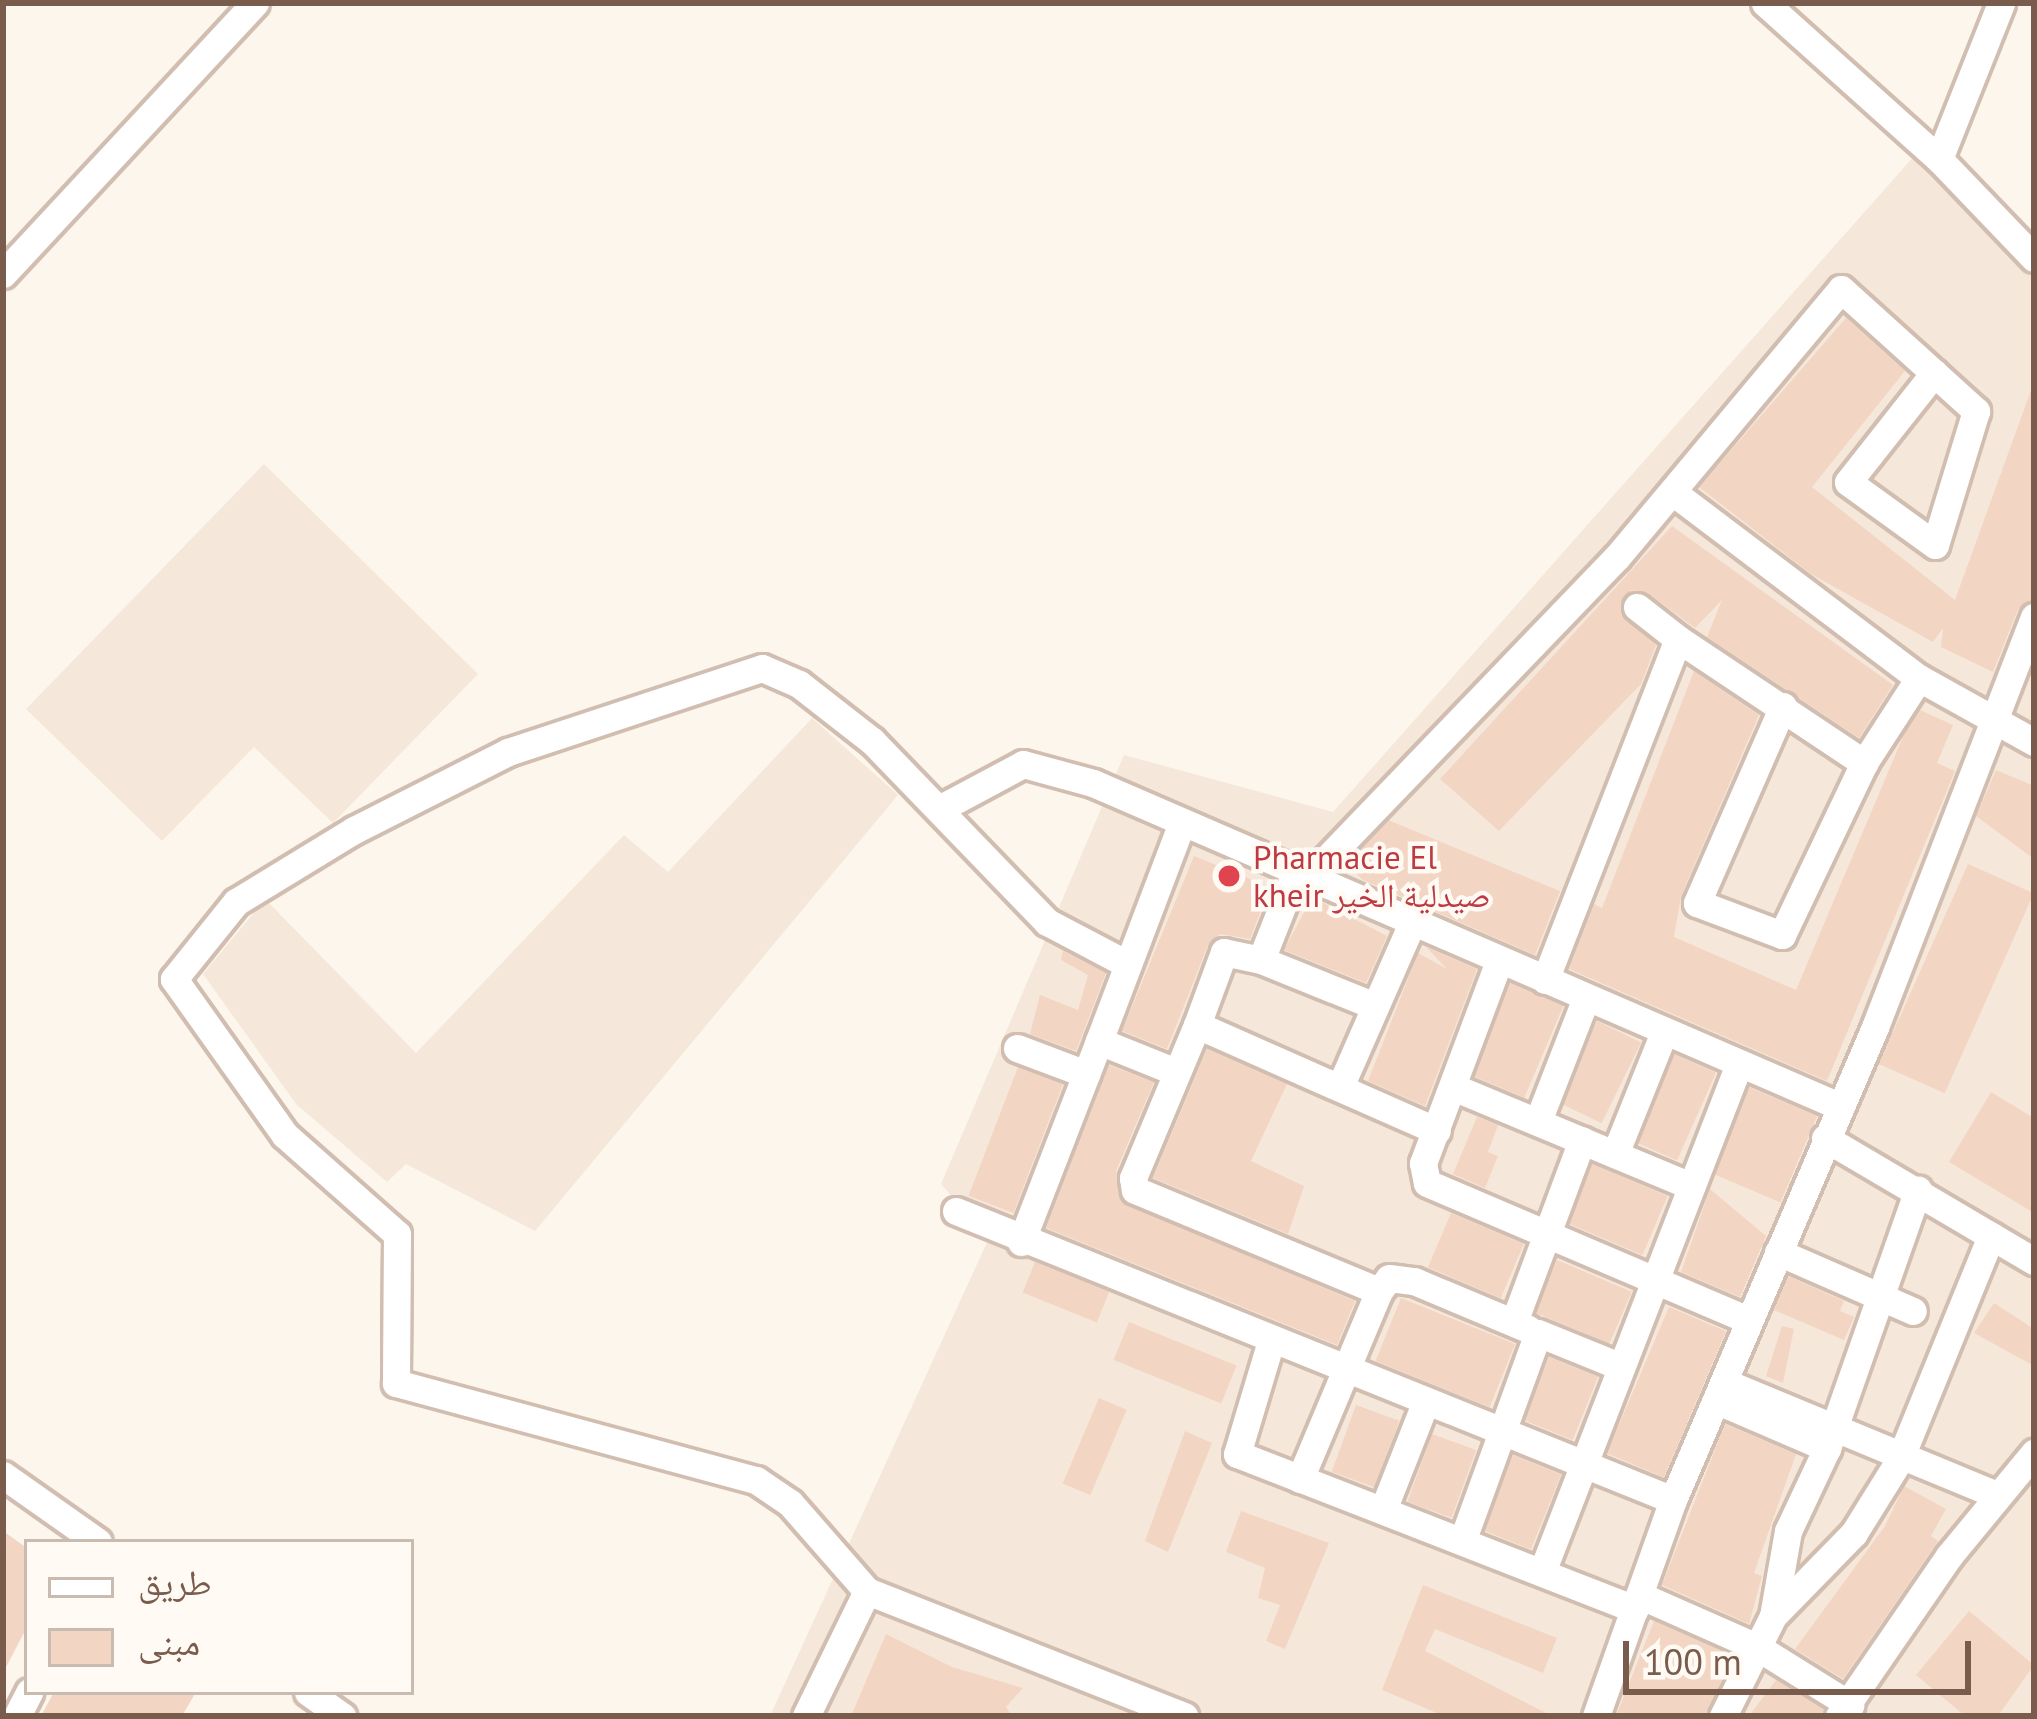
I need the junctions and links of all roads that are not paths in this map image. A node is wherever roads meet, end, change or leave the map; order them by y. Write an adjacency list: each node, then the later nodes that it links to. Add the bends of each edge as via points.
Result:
1 (255, 3): 6 (street)
2 (1766, 3): 4 (street)
3 (2001, 3): 4 (street)
4 (1939, 159): 5 (street)
5 (2034, 258)
6 (3, 274)
7 (1934, 373): 7 (street, via 1976,411 1935,545 1848,482); 8 (street, via 1841,290)
8 (1674, 493): 12 (street); 19 (street)
9 (1637, 607): 11 (street)
10 (2034, 617): 14 (street)
11 (1678, 639): 13 (street); 24 (street)
12 (1919, 678): 14 (street); 16 (street)
13 (1783, 706): 16 (street); 16 (street, via 1697,903 1782,935)
14 (1997, 718): 15 (street); 36 (street)
15 (2034, 742)
16 (1864, 763)
17 (941, 808): 18 (street, via 1023,764 1093,784); 23 (street, via 1047,922); 74 (street, via 800,683 761,668 508,752 354,830 236,902 174,972 285,1135 397,1234 397,1383 756,1480 790,1503)
18 (1181, 825): 19 (street); 23 (street)
19 (1301, 877): 20 (street); 21 (street)
20 (1411, 925): 22 (street); 26 (street)
21 (1261, 960): 26 (street); 27 (street, via 1224,952)
22 (1499, 961): 24 (street); 35 (street)
23 (1123, 962): 29 (street)
24 (1545, 980): 25 (street)
25 (1586, 998): 28 (street); 37 (street)
26 (1375, 1006): 34 (street)
27 (1197, 1025): 32 (street); 34 (street)
28 (1664, 1032): 31 (street); 41 (street)
29 (1099, 1041): 32 (street); 33 (street)
30 (1017, 1048): 33 (street)
31 (1739, 1064): 36 (street); 42 (street)
32 (1176, 1072): 51 (street, via 1133,1178 1137,1193)
33 (1086, 1074): 47 (street)
34 (1340, 1087): 38 (street)
35 (1453, 1087): 37 (street); 38 (street)
36 (1839, 1106): 39 (street)
37 (1538, 1120): 40 (street)
38 (1437, 1131): 45 (street, via 1423,1163 1427,1183)
39 (1825, 1138): 43 (street); 48 (street)
40 (1582, 1140): 41 (street); 45 (street)
41 (1615, 1154): 42 (street)
42 (1690, 1186): 50 (street)
43 (1918, 1190): 46 (street); 52 (street)
44 (956, 1211): 47 (street)
45 (1547, 1235): 50 (street); 55 (street)
46 (1990, 1236): 49 (street); 63 (street)
47 (1021, 1242): 56 (street)
48 (1778, 1252): 52 (street); 54 (street)
49 (2034, 1261)
50 (1654, 1281): 54 (street); 57 (street)
51 (1379, 1291): 55 (street, via 1389,1278 1414,1281); 58 (street)
52 (1883, 1294): 53 (street); 62 (street)
53 (1913, 1311)
54 (1748, 1320): 59 (street)
55 (1526, 1328): 57 (street); 61 (street)
56 (1271, 1341): 58 (street); 67 (street, via 1237,1454)
57 (1619, 1366): 65 (street)
58 (1345, 1370): 60 (street); 67 (street)
59 (1721, 1391): 62 (street); 69 (street)
60 (1426, 1401): 61 (street); 70 (street)
61 (1501, 1432): 65 (street); 71 (street)
62 (1827, 1438): 63 (street); 76 (street, via 1787,1531)
63 (1900, 1459): 68 (street); 76 (street, via 1854,1533)
64 (2031, 1462): 68 (street)
65 (1578, 1463): 69 (street); 73 (street)
66 (3, 1474): 72 (street)
67 (1300, 1479): 70 (street)
68 (1997, 1495): 80 (street)
69 (1673, 1500): 75 (street)
70 (1383, 1510): 71 (street)
71 (1463, 1538): 73 (street)
72 (94, 1539)
73 (1542, 1572): 75 (street)
74 (867, 1591): 79 (street); 82 (street)
75 (1637, 1602): 77 (street); 83 (street)
76 (1773, 1616): 77 (street)
77 (1757, 1647): 80 (street); 84 (street)
78 (312, 1695): 81 (street)
79 (818, 1710)
80 (1846, 1712)
81 (341, 1716)
82 (1184, 1716)
83 (1596, 1716)
84 (1723, 1716)

